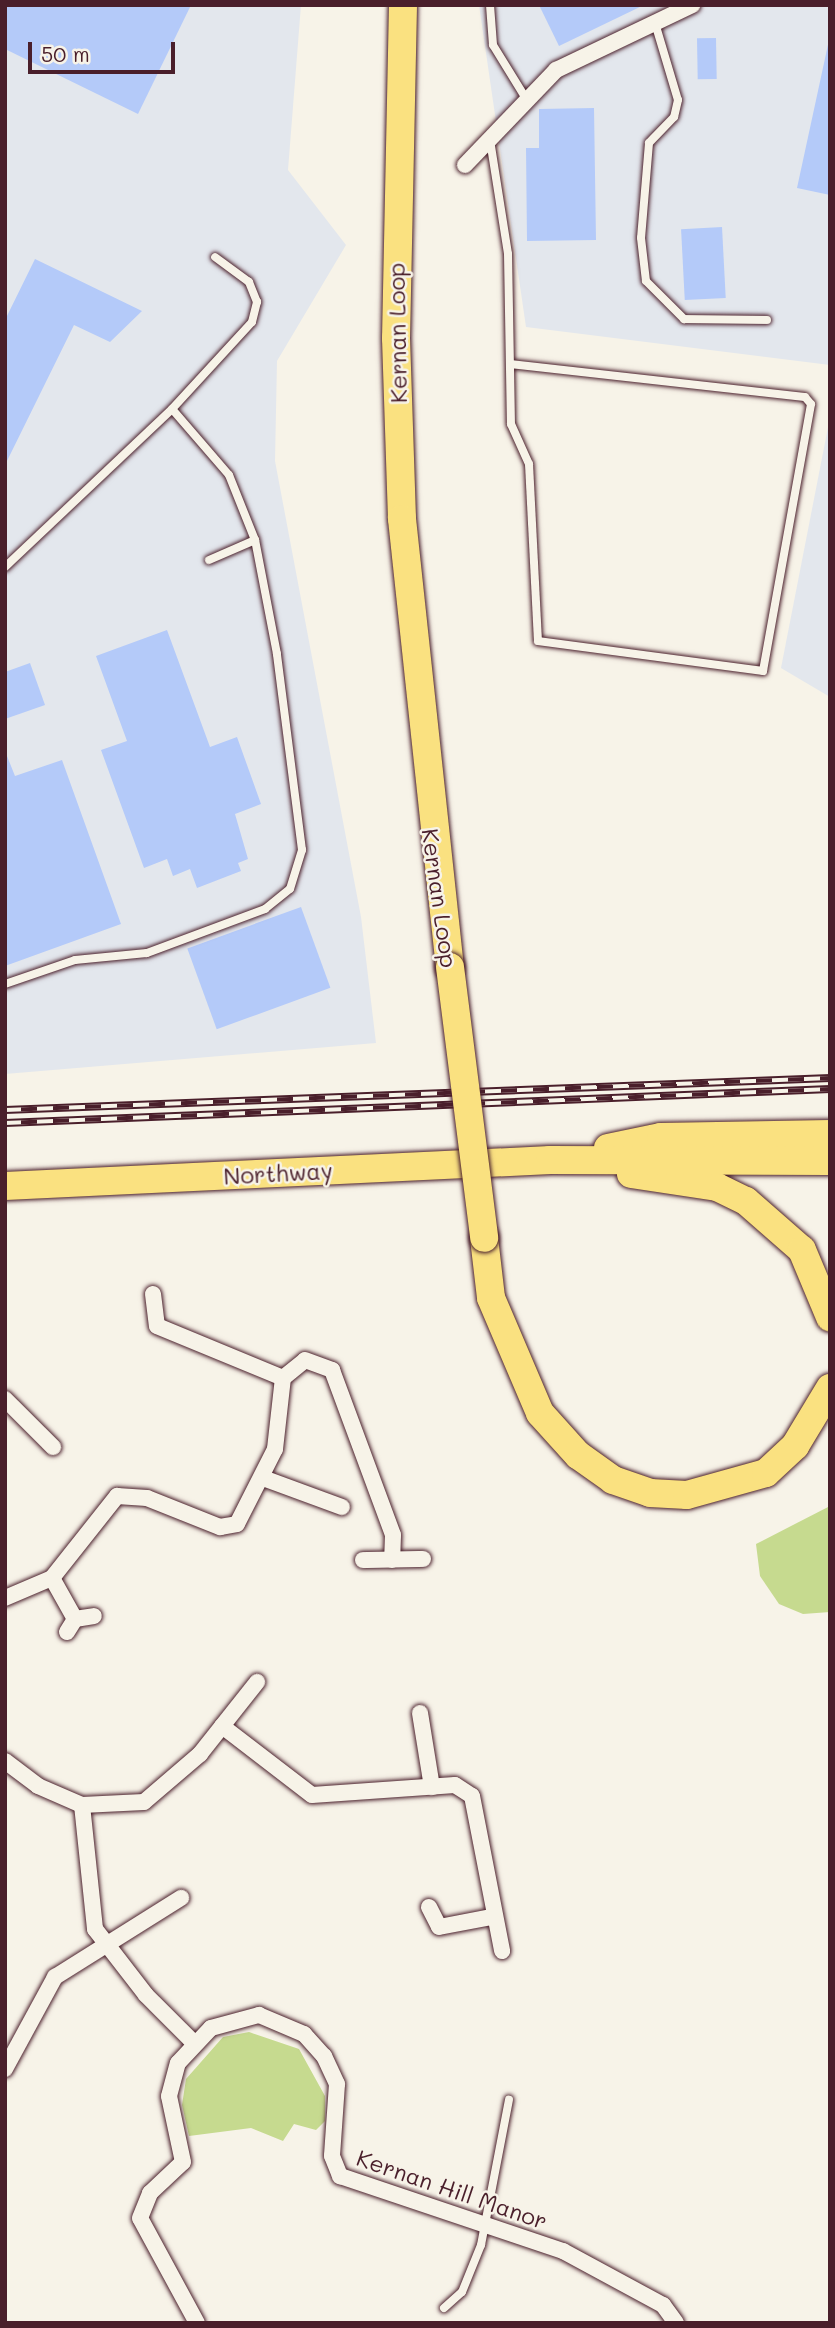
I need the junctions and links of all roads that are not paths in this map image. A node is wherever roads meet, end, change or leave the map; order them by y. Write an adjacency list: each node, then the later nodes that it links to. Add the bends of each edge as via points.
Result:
1 (403, 5): 25 (highway, Kernan Loop, bridge, via 396,222 402,519 416,694 491,1298 540,1413 578,1455 613,1480 650,1493 687,1495 766,1473 795,1446)
2 (490, 5): 5 (lane, via 493,45)
3 (692, 5): 4 (street)
4 (655, 23): 5 (street, via 556,70); 9 (lane, via 678,100 674,117 649,143 641,238 646,281 684,319)
5 (525, 96): 6 (street)
6 (489, 139): 7 (street); 10 (lane, via 508,254)
7 (465, 165)
8 (215, 257): 11 (lane, via 249,282 257,302 252,322)
9 (767, 320)
10 (512, 364): 10 (lane, via 805,397 811,404 763,671 538,641 529,464 511,424)
11 (172, 409): 12 (lane, via 229,475); 14 (lane)
12 (255, 540): 13 (lane); 15 (lane, via 277,654 302,850 290,889 265,909 147,953 75,960)
13 (209, 560)
14 (5, 567)
15 (5, 984)
16 (830, 1134): 17 (highway, Northway, via 774,1130)
17 (615, 1147): 18 (highway); 19 (highway, Northway)
18 (830, 1149)
19 (550, 1160): 20 (highway, Northway); 21 (highway, Northway); 23 (highway, via 717,1187 746,1201 802,1250)
20 (830, 1161)
21 (5, 1186)
22 (153, 1294): 24 (street, via 157,1326)
23 (830, 1317)
24 (283, 1378): 28 (street, via 275,1449); 32 (street, via 305,1360 332,1370 393,1535)
25 (830, 1388)
26 (5, 1399): 27 (street)
27 (53, 1447)
28 (262, 1478): 29 (street); 33 (street, via 237,1524 220,1527 147,1498 117,1496)
29 (342, 1507)
30 (423, 1559): 32 (street)
31 (363, 1560): 32 (street)
32 (392, 1560)
33 (52, 1578): 34 (street); 35 (street, via 71,1626)
34 (5, 1598)
35 (94, 1616)
36 (257, 1682): 38 (street)
37 (420, 1713): 40 (street)
38 (222, 1726): 40 (street, via 312,1795); 41 (street, via 144,1802)
39 (5, 1761): 41 (street, via 38,1786)
40 (432, 1787): 44 (street, via 455,1785 472,1796)
41 (82, 1805): 45 (street, via 88,1899)
42 (181, 1898): 45 (street)
43 (429, 1907): 44 (street, via 439,1927)
44 (492, 1917): 46 (street)
45 (104, 1945): 47 (street); 48 (street, via 55,1977)
46 (502, 1951)
47 (194, 2043): 50 (street, Kernan Hill Manor, via 232,2017 260,2015 294,2028 324,2056 337,2084 332,2156 340,2176); 52 (street, Kernan Hill Manor, via 178,2063 169,2096 183,2162 150,2193 140,2218)
48 (5, 2069)
49 (509, 2100): 50 (lane)
50 (482, 2224): 51 (lane, via 462,2292); 53 (street, Kernan Hill Manor, via 563,2251 622,2281 663,2305)
51 (444, 2308)
52 (197, 2323)
53 (676, 2323)

